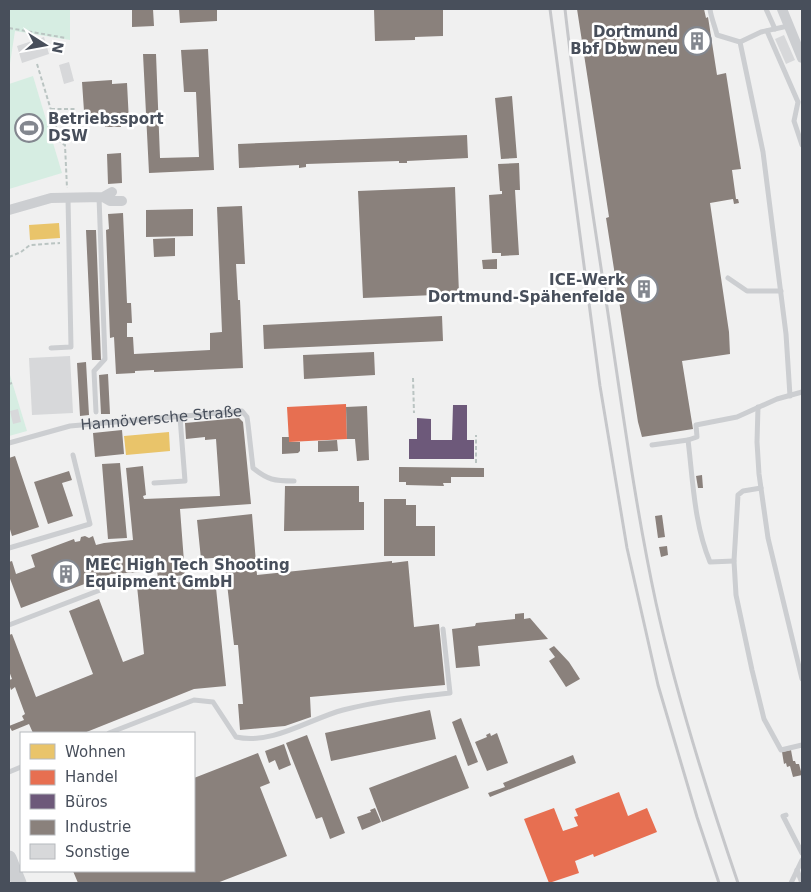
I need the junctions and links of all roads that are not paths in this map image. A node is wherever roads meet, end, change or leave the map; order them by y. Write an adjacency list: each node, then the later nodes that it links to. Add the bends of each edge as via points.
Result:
1 (710, 9): 7 (lane, via 717,35)
2 (766, 9): 5 (lane)
3 (782, 9): 4 (street)
4 (788, 26): 5 (lane); 8 (street)
5 (776, 29): 6 (lane)
6 (767, 31): 7 (lane); 9 (lane)
7 (740, 42): 16 (lane, via 763,152)
8 (802, 58)
9 (800, 100): 10 (lane, via 794,121)
10 (802, 145)
11 (104, 196): 12 (street); 13 (street, via 110,201); 21 (lane, via 105,359 94,371)
12 (68, 198): 14 (street, via 51,198); 17 (lane, via 71,347)
13 (122, 200)
14 (9, 210)
15 (728, 278): 16 (lane, via 746,291)
16 (781, 291): 19 (lane)
17 (51, 348)
18 (802, 392): 19 (lane)
19 (790, 396): 20 (lane)
20 (758, 407): 23 (lane, via 737,417 696,425 697,438); 29 (lane)
21 (96, 412)
22 (180, 417): 24 (lane, Hannöversche Straße, via 70,426); 27 (lane, Hannöversche Straße, via 242,411 247,417 253,468 266,478); 28 (lane, via 185,481)
23 (688, 440): 25 (lane); 31 (lane, via 700,532 706,553 710,562)
24 (9, 443)
25 (652, 445)
26 (74, 455): 30 (lane, via 90,524)
27 (294, 481)
28 (154, 483)
29 (761, 488): 31 (lane, via 738,495); 35 (lane, via 768,538)
30 (9, 548)
31 (734, 561): 37 (lane, via 736,595 764,719 781,750)
32 (187, 579): 33 (lane, via 108,587)
33 (9, 625)
34 (443, 629): 36 (lane, via 450,693 342,710 285,732 250,740 236,737 212,702 194,700)
35 (802, 679)
36 (112, 732)
37 (802, 744)
38 (786, 815): 39 (lane, via 783,816)
39 (802, 853)
40 (9, 858): 43 (main road)
41 (802, 860): 42 (lane)
42 (797, 870): 44 (lane); 45 (lane)
43 (19, 883)
44 (791, 883)
45 (802, 883)

